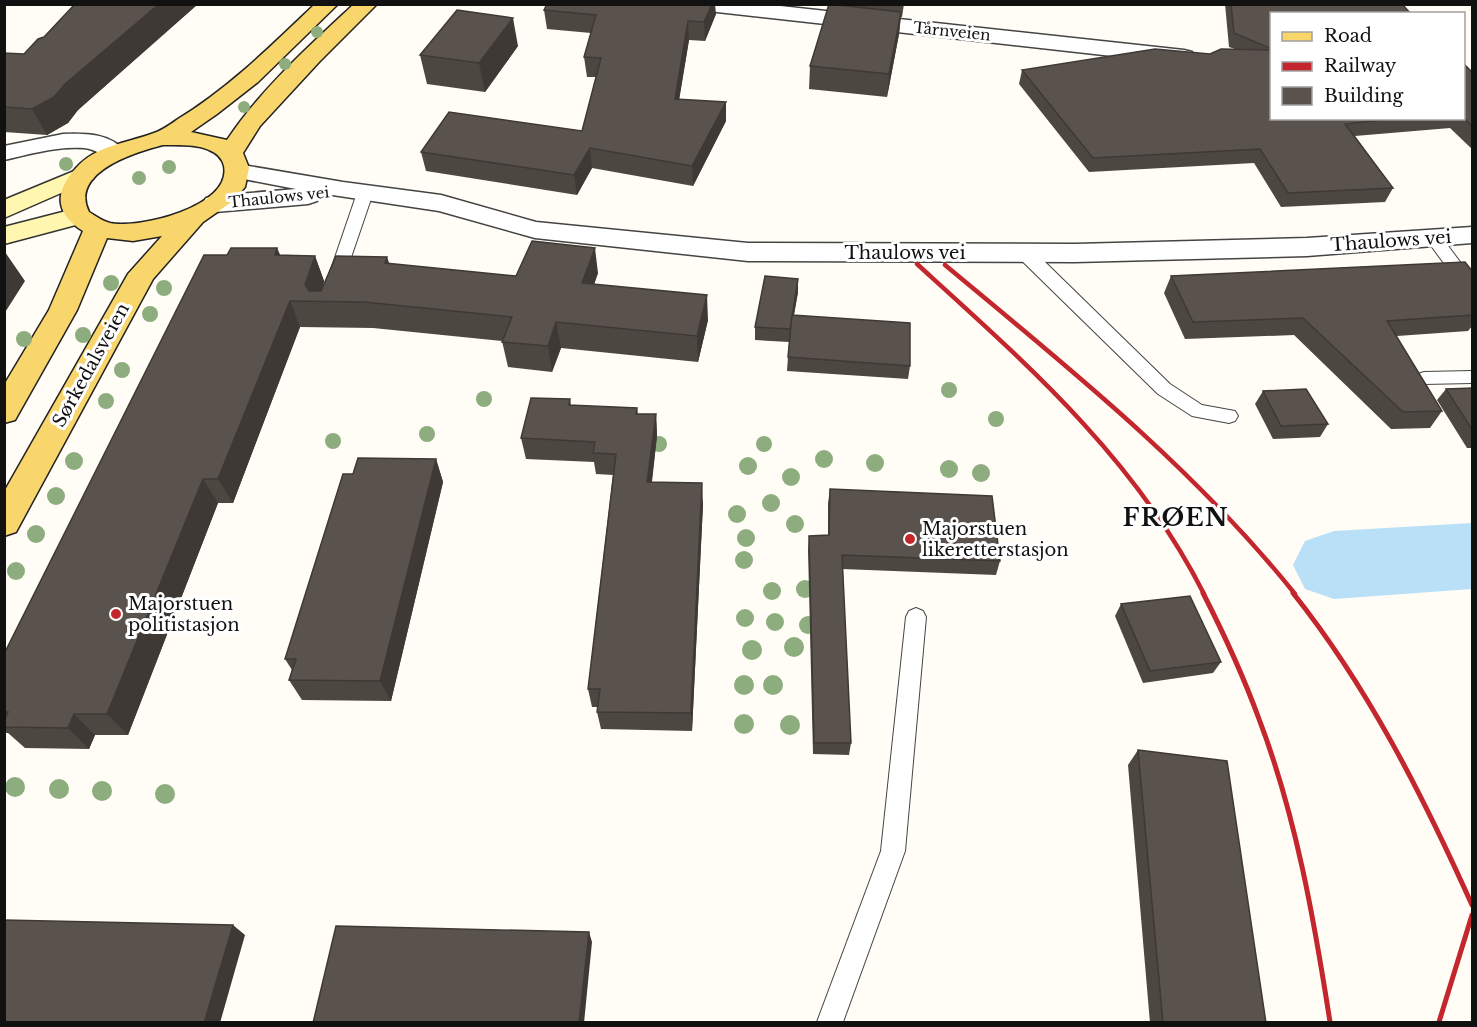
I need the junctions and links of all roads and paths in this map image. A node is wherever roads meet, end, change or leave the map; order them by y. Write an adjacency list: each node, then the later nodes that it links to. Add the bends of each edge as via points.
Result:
1 (328, 4): 5 (main road, via 241,87)
2 (367, 4): 8 (main road, Sørkedalsveien, via 251,122)
3 (699, 4): 4 (street, Tårnveien)
4 (1205, 59)
5 (163, 138): 7 (main road); 8 (main road, via 214,143)
6 (4, 153): 7 (street, via 84,141 100,143)
7 (114, 153): 9 (main road)
8 (234, 162): 10 (street, Thaulows vei); 12 (main road, Sørkedalsveien, via 231,188)
9 (84, 174): 11 (street); 13 (main road, via 74,188 72,203)
10 (354, 192): 12 (street, Thaulows vei); 17 (street, Thaulows vei, via 441,203 535,230 748,252); 19 (lane)
11 (4, 210)
12 (204, 211): 13 (main road, via 170,226 144,231 119,232); 24 (main road, Sørkedalsveien, via 136,283)
13 (88, 222): 15 (street); 22 (main road, via 63,310)
14 (1473, 235): 16 (street, Thaulows vei)
15 (4, 236)
16 (1434, 239): 17 (street, Thaulows vei, via 1295,247); 18 (lane)
17 (1023, 253): 23 (lane, via 1164,389 1198,411)
18 (1473, 289)
19 (329, 299)
20 (1473, 377): 21 (lane)
21 (1424, 378)
22 (4, 412)
23 (1229, 416)
24 (4, 523)
25 (916, 617): 26 (lane, via 893,851)
26 (830, 1023)

